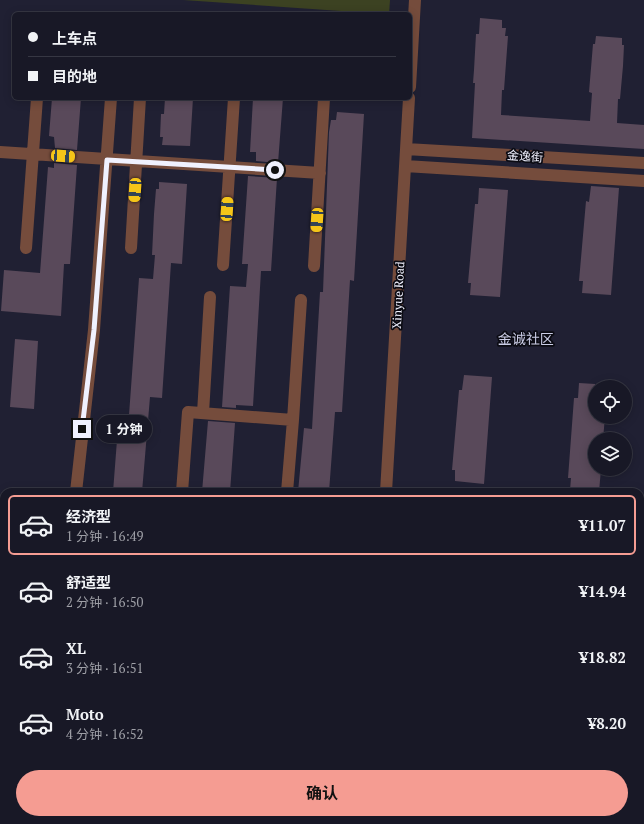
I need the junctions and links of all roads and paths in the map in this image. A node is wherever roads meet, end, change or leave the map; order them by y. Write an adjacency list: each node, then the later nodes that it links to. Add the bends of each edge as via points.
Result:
1 (415, 0): 2 (street)
2 (412, 52)
3 (38, 100): 11 (street)
4 (111, 100): 12 (street)
5 (140, 100): 13 (street)
6 (234, 100): 16 (street)
7 (324, 100): 17 (street)
8 (409, 100): 9 (street, Xinyue Road)
9 (406, 149): 14 (street, 金逸街); 15 (street, Xinyue Road)
10 (0, 152): 11 (street)
11 (33, 154): 12 (street); 19 (street)
12 (107, 160): 13 (street); 27 (street, via 94,330)
13 (137, 161): 16 (street); 20 (street)
14 (644, 163)
15 (405, 166): 18 (street); 30 (street, Xinyue Road)
16 (230, 167): 17 (street); 21 (street)
17 (320, 173): 22 (street)
18 (644, 181)
19 (26, 248)
20 (131, 248)
21 (223, 265)
22 (314, 266)
23 (210, 297): 25 (street)
24 (302, 300): 26 (street)
25 (203, 413): 26 (street); 28 (street, via 188,412)
26 (293, 420): 29 (street)
27 (76, 488)
28 (182, 488)
29 (287, 488)
30 (386, 488)

